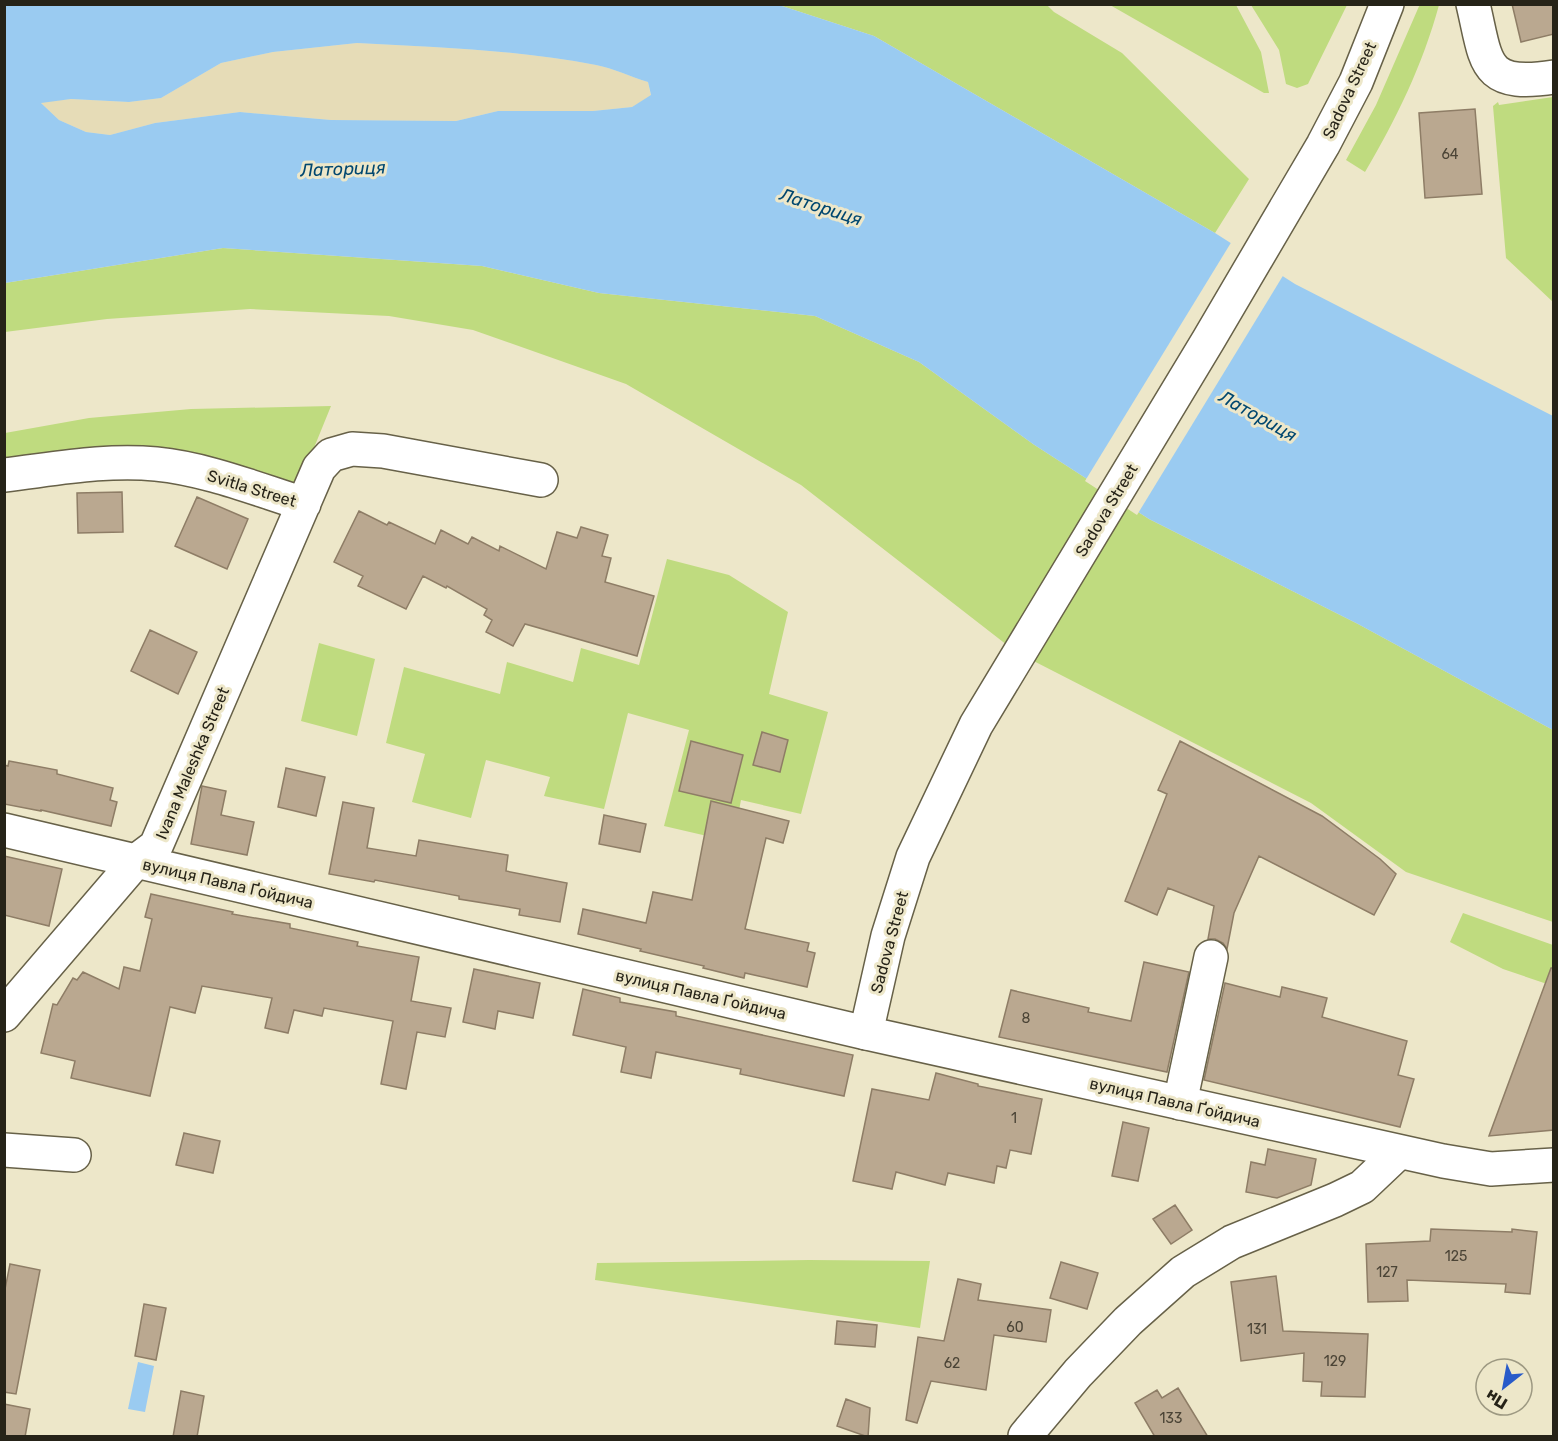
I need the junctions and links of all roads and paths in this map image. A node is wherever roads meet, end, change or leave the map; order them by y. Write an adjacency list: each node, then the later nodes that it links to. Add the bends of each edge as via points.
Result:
1 (1387, 4): 11 (street, Sadova Street, via 1356,82 1309,170 976,725 913,856 888,936)
2 (1473, 4): 3 (street, via 1486,58 1496,74 1512,80)
3 (1554, 77)
4 (4, 474): 6 (street, Svitla Street, via 109,463 156,464 200,471)
5 (541, 480): 6 (street, Svitla Street, via 382,451 352,450 331,455 319,468)
6 (304, 504): 8 (street, Ivana Maleshka Street, via 156,846)
7 (4, 831): 8 (street, вулиця Павла Ґойдича)
8 (136, 861): 10 (street, Ivana Maleshka Street); 11 (street, вулиця Павла Ґойдича)
9 (1211, 957): 12 (street)
10 (4, 1015)
11 (867, 1033): 12 (street, вулиця Павла Ґойдича)
12 (1180, 1103): 14 (street, вулиця Павла Ґойдича)
13 (4, 1150): 15 (street)
14 (1399, 1152): 16 (street, вулиця Павла Ґойдича, via 1491,1168); 17 (street, via 1362,1187 1232,1242 1183,1272 1078,1373)
15 (74, 1155)
16 (1554, 1165)
17 (1025, 1437)

